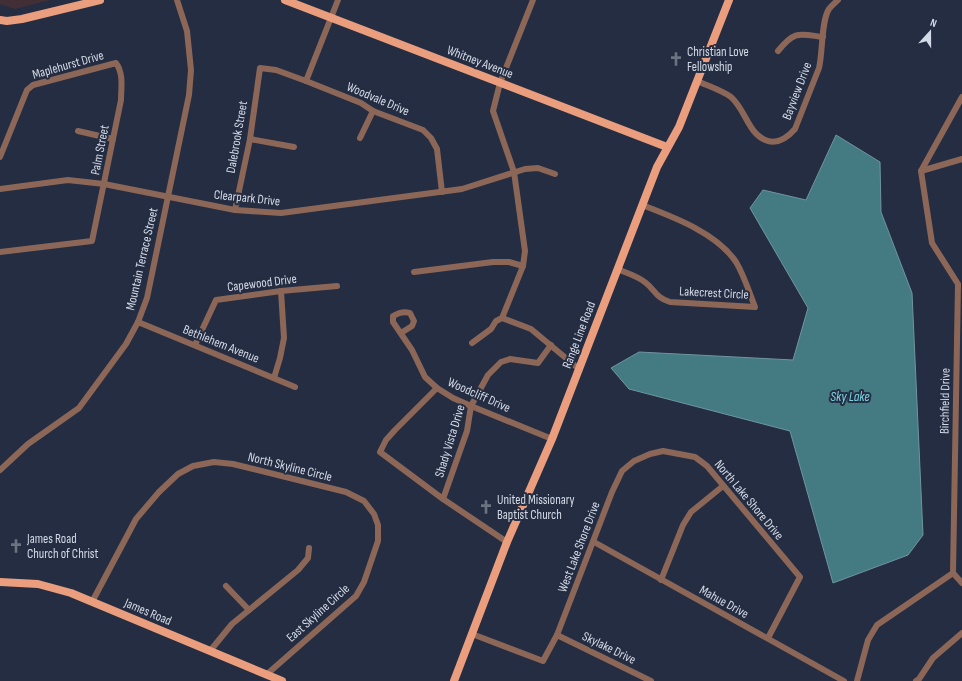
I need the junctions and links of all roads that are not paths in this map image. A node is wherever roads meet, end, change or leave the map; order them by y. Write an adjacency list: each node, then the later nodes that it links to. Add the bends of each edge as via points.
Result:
1 (100, 0): 9 (main road, via 22,19)
2 (176, 0): 33 (street, Mountain Terrace Street, via 187,31 191,70 189,95)
3 (284, 0): 8 (main road, Whitney Avenue)
4 (338, 0): 8 (street)
5 (533, 0): 16 (street)
6 (729, 0): 15 (main road, Range Line Road)
7 (838, 0): 10 (street, Bayview Drive, via 825,16)
8 (330, 18): 14 (street); 16 (main road, Whitney Avenue)
9 (0, 20)
10 (823, 37): 11 (street, via 796,35); 15 (street, Bayview Drive, via 819,68 795,129 781,140 772,142 758,136 730,97)
11 (778, 51)
12 (116, 63): 21 (street, Palm Street, via 120,68 122,80 121,100); 25 (street, Maplehurst Drive, via 33,85 28,90)
13 (260, 68): 14 (street, Woodvale Drive, via 276,70); 22 (street, Dalebrook Street)
14 (306, 81): 18 (street, Woodvale Drive, via 361,103)
15 (697, 81): 24 (main road, Range Line Road, via 679,127)
16 (500, 83): 24 (main road, Whitney Avenue); 28 (street, via 493,111)
17 (962, 97): 27 (street)
18 (373, 111): 20 (street); 32 (street, Woodvale Drive, via 423,130 431,138 436,149)
19 (78, 131): 21 (street)
20 (360, 138)
21 (113, 139): 30 (street, Palm Street)
22 (250, 139): 23 (street); 35 (street, Dalebrook Street)
23 (294, 147)
24 (667, 147): 34 (main road, Range Line Road)
25 (0, 157)
26 (962, 159): 27 (street)
27 (921, 171): 40 (street, Birchfield Drive, via 932,243)
28 (514, 172): 29 (street, Clearpark Drive, via 538,168); 32 (street, Clearpark Drive, via 462,189); 37 (street, via 524,251)
29 (555, 174)
30 (104, 184): 31 (street, Clearpark Drive, via 68,180); 33 (street, Clearpark Drive); 36 (street, Palm Street, via 92,241)
31 (0, 189)
32 (442, 192): 35 (street, Clearpark Drive, via 281,214)
33 (167, 197): 35 (street, Clearpark Drive); 44 (street, Mountain Terrace Street, via 147,298)
34 (642, 206): 38 (main road, Range Line Road); 38 (street, Lakecrest Circle, via 669,215 695,228 728,250 755,307 670,302 663,300 639,278)
35 (235, 210)
36 (0, 252)
37 (523, 266): 39 (street, via 509,262 493,262); 43 (street)
38 (617, 269): 49 (main road, Range Line Road)
39 (414, 272)
40 (960, 283): 63 (street, Birchfield Drive)
41 (337, 286): 42 (street, Capewood Drive)
42 (280, 291): 47 (street, Capewood Drive, via 216,300); 50 (street, via 284,338)
43 (502, 318): 46 (street, via 496,321 492,329); 48 (street, via 531,329)
44 (138, 322): 47 (street, Bethlehem Avenue); 56 (street, Mountain Terrace Street, via 126,344 79,408 28,444)
45 (401, 333): 52 (street, Woodcliff Drive, via 425,377)
46 (472, 343)
47 (195, 345): 50 (street, Bethlehem Avenue)
48 (551, 345): 49 (street); 53 (street, Shady Vista Drive, via 538,363 510,359 501,362 488,375)
49 (579, 369): 54 (main road, Range Line Road)
50 (274, 378): 51 (street, Bethlehem Avenue)
51 (295, 387)
52 (437, 388): 53 (street, Woodcliff Drive); 58 (street, via 386,440 380,452)
53 (471, 406): 54 (street, Woodcliff Drive); 58 (street, Shady Vista Drive, via 467,432)
54 (552, 439): 60 (main road, Range Line Road)
55 (650, 454): 57 (street, North Lake Shore Drive, via 663,451 695,457 707,466); 61 (street, West Lake Shore Drive, via 634,461 622,471)
56 (0, 470)
57 (723, 486): 64 (street, via 687,518); 73 (street, North Lake Shore Drive, via 800,576)
58 (442, 499): 60 (street)
59 (374, 514): 68 (street, North Skyline Circle, via 364,501 346,492 233,464 214,462 193,466 178,474 136,519); 75 (street, East Skyline Circle, via 378,525 378,541 364,582 356,596)
60 (507, 542): 71 (main road, Range Line Road)
61 (594, 542): 64 (street, Mahue Drive); 72 (street, West Lake Shore Drive)
62 (309, 548): 69 (street, via 308,558 298,570)
63 (953, 573): 66 (street); 80 (street, via 877,626 868,640)
64 (661, 580): 73 (street, Mahue Drive)
65 (0, 582): 68 (main road, James Road, via 38,584)
66 (962, 583)
67 (226, 586): 69 (street)
68 (92, 602): 74 (main road, James Road)
69 (249, 610): 74 (street, via 232,624)
70 (962, 633): 81 (street, via 933,658)
71 (472, 634): 72 (street, West Lake Shore Drive, via 543,661); 77 (main road, Range Line Road)
72 (557, 635): 78 (street, Skylake Drive)
73 (768, 638): 79 (street, Mahue Drive)
74 (210, 651): 75 (main road, James Road)
75 (266, 675): 76 (main road, James Road)
76 (282, 681)
77 (454, 681)
78 (651, 681)
79 (844, 681)
80 (857, 681)
81 (916, 681)

